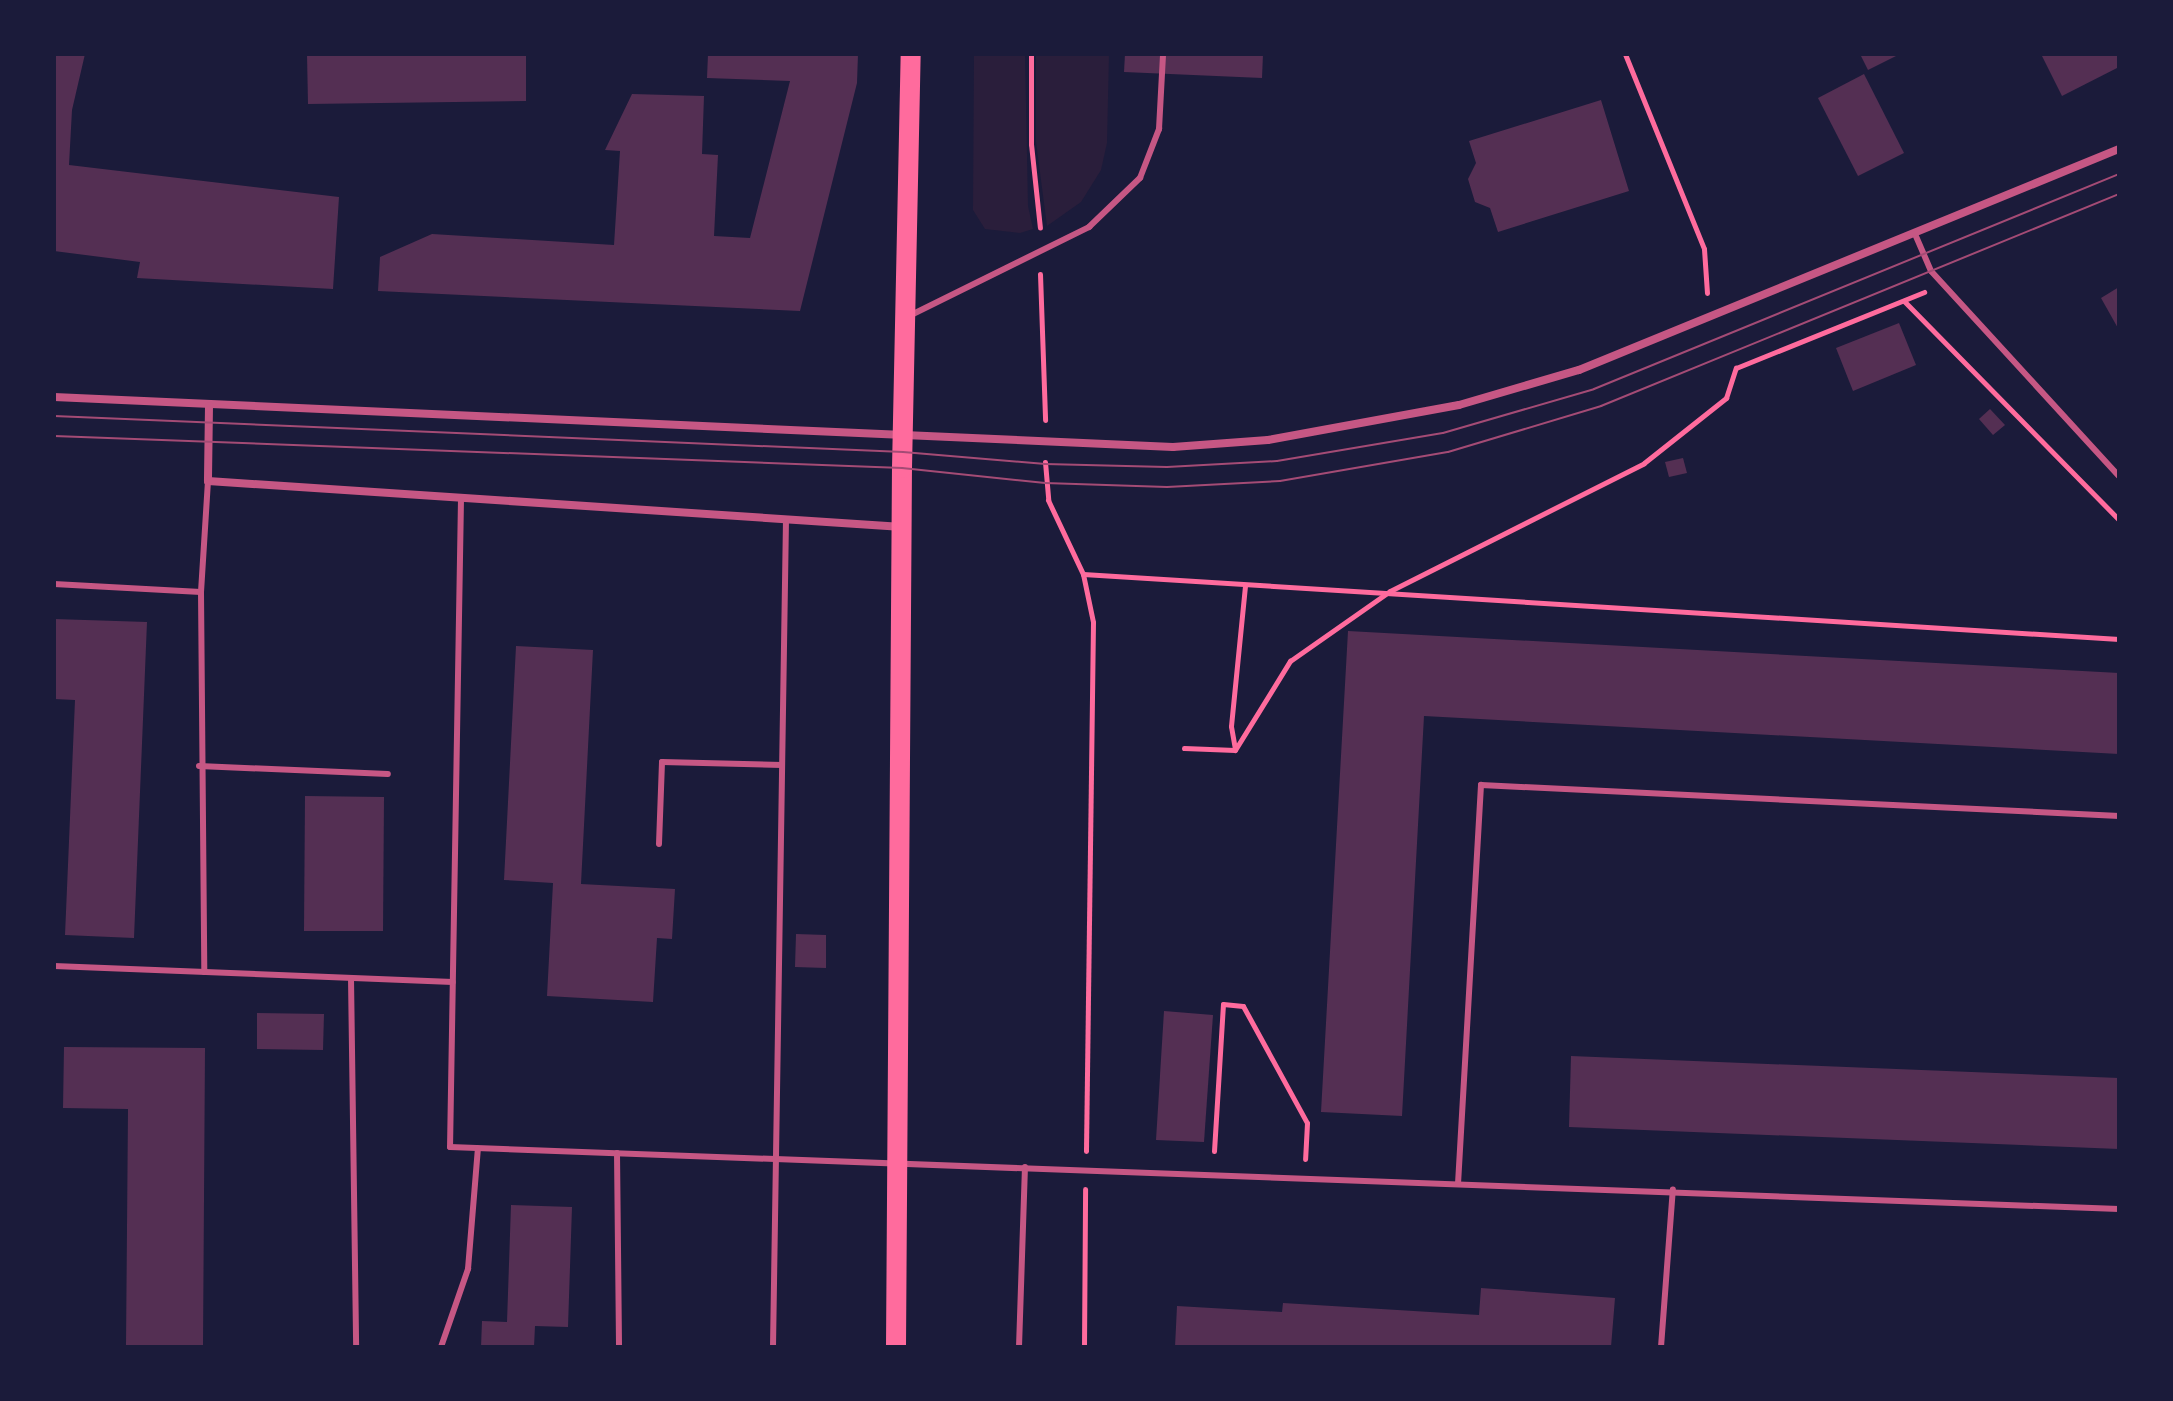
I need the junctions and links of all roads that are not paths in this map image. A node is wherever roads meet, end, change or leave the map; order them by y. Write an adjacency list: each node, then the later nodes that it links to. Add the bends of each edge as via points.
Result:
1 (911, 54): 5 (main road)
2 (1163, 54): 5 (lane, via 1159,129 1140,178 1089,227)
3 (2119, 149): 4 (street)
4 (1915, 234): 8 (street, via 1579,370 1459,405 1268,440 1173,447); 9 (lane, via 1931,271)
5 (908, 317): 8 (main road)
6 (54, 397): 7 (street)
7 (209, 406): 8 (street); 10 (street)
8 (904, 433): 13 (main road)
9 (2119, 476)
10 (208, 481): 11 (street); 15 (lane)
11 (461, 499): 12 (street); 24 (lane)
12 (786, 520): 13 (street); 16 (lane)
13 (902, 527): 28 (main road)
14 (54, 584): 15 (lane)
15 (201, 592): 17 (lane)
16 (782, 765): 20 (lane, via 662,762); 27 (lane)
17 (199, 766): 18 (lane); 22 (lane)
18 (388, 774)
19 (2119, 816): 30 (lane, via 1481,785)
20 (659, 844)
21 (54, 966): 22 (lane)
22 (204, 972): 23 (lane)
23 (351, 978): 24 (lane); 33 (lane)
24 (453, 982): 25 (lane, via 450,1147)
25 (478, 1148): 26 (lane); 34 (lane, via 468,1269)
26 (617, 1153): 27 (lane); 35 (lane)
27 (776, 1158): 28 (lane); 36 (lane)
28 (896, 1162): 29 (lane); 37 (main road)
29 (1025, 1167): 30 (lane); 38 (lane)
30 (1458, 1184): 31 (lane)
31 (1673, 1189): 32 (lane); 39 (lane)
32 (2119, 1209)
33 (356, 1347)
34 (441, 1347)
35 (619, 1347)
36 (773, 1347)
37 (896, 1347)
38 (1019, 1347)
39 (1661, 1347)

